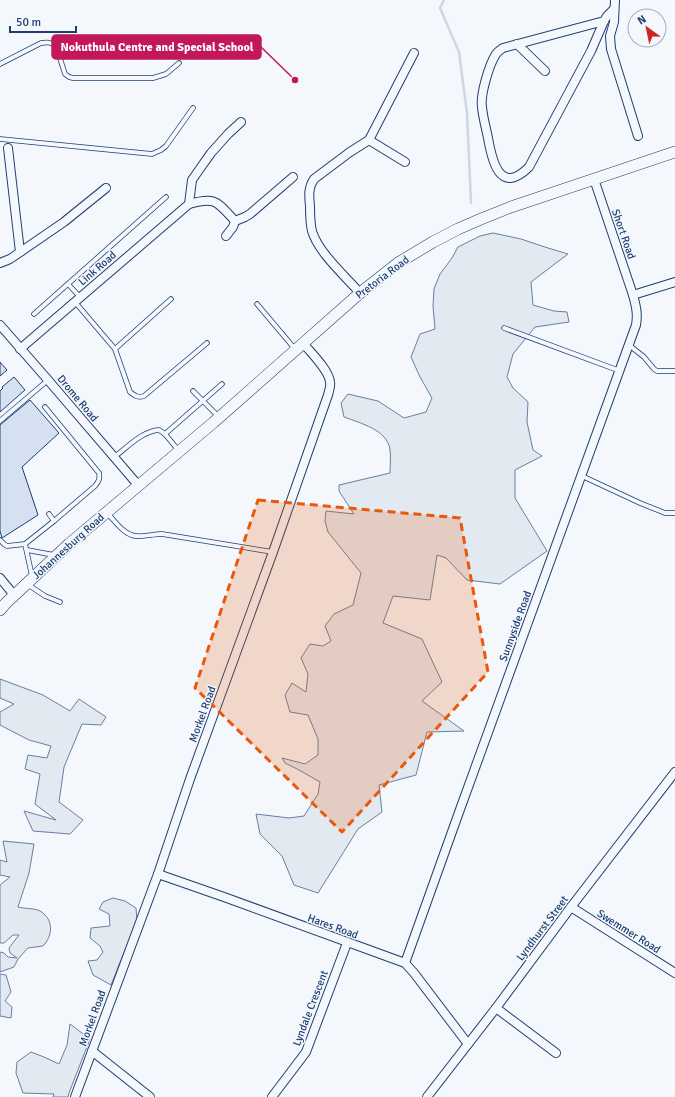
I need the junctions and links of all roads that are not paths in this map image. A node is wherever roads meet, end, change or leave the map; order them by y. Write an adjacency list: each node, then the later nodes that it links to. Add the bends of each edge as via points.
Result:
1 (614, 4): 2 (street); 10 (street, via 611,49)
2 (604, 21): 3 (street); 3 (street, via 533,162 520,175 507,177 497,170 491,156 482,97 496,54 503,48)
3 (517, 44): 7 (street)
4 (414, 53): 12 (street)
5 (179, 63): 6 (lane, via 166,74 153,78 73,78 65,74 56,46 48,42 41,43)
6 (0, 64)
7 (545, 71)
8 (193, 108): 11 (lane, via 166,146 152,154)
9 (241, 122): 20 (street, via 198,170 192,180)
10 (638, 136)
11 (0, 139)
12 (369, 140): 15 (street); 27 (street, via 314,180 309,190 310,220 314,238)
13 (8, 148): 23 (street)
14 (675, 152): 17 (main road, Pretoria Road)
15 (405, 162)
16 (293, 177): 21 (street, via 250,214)
17 (594, 179): 27 (main road, Pretoria Road, via 511,207 458,229 398,263); 28 (street, Short Road)
18 (106, 188): 23 (street, via 64,222)
19 (166, 197): 26 (lane)
20 (189, 204): 21 (street, via 208,200 218,203); 30 (street, Link Road)
21 (235, 221): 22 (street)
22 (226, 236)
23 (20, 252): 24 (street)
24 (0, 263)
25 (675, 282): 28 (street)
26 (68, 284): 30 (lane); 32 (lane)
27 (360, 293): 37 (main road, Pretoria Road)
28 (633, 295): 36 (street, Sunnyside Road, via 638,316)
29 (171, 299): 39 (lane)
30 (77, 300): 38 (street, Link Road); 39 (lane)
31 (256, 304): 37 (lane)
32 (34, 314)
33 (0, 325): 38 (street, Drome Road)
34 (504, 328): 40 (lane)
35 (207, 343): 39 (lane, via 140,397 130,392)
36 (629, 345): 40 (street, Sunnyside Road); 41 (lane, via 657,371)
37 (299, 346): 47 (main road, Pretoria Road); 61 (street, Morkel Road, via 323,368 328,375 330,388)
38 (20, 349): 42 (street, Drome Road)
39 (115, 349)
40 (620, 371): 52 (street, Sunnyside Road)
41 (675, 371)
42 (48, 380): 48 (lane); 51 (street, Drome Road)
43 (222, 384): 45 (lane)
44 (193, 391): 45 (lane)
45 (203, 402): 47 (lane); 49 (lane)
46 (45, 407): 57 (lane, via 100,477 95,486)
47 (219, 417): 50 (main road, Pretoria Road)
48 (0, 421)
49 (165, 434): 50 (lane); 51 (lane, via 159,430 147,432)
50 (179, 451): 53 (main road, Pretoria Road)
51 (114, 457): 53 (street, Drome Road)
52 (582, 476): 55 (lane, via 665,513); 72 (street, Sunnyside Road)
53 (138, 485): 54 (main road, Johannesburg Road)
54 (106, 512): 61 (lane, via 132,535 162,534); 62 (main road, Johannesburg Road)
55 (675, 513)
56 (49, 514): 57 (lane)
57 (54, 521): 59 (lane)
58 (0, 540): 59 (lane, via 7,546)
59 (25, 544): 60 (lane)
60 (27, 550): 62 (lane); 64 (lane)
61 (272, 552): 69 (street, Morkel Road)
62 (57, 556): 64 (main road, Johannesburg Road)
63 (0, 578): 65 (street)
64 (29, 581): 65 (main road, Johannesburg Road); 66 (lane, via 34,590)
65 (14, 595): 67 (main road, Johannesburg Road)
66 (60, 602)
67 (0, 610)
68 (675, 772): 70 (street, Lyndhurst Street)
69 (158, 874): 71 (street, Hares Road); 76 (street, Morkel Road)
70 (571, 907): 73 (street, Swemmer Road); 74 (street, Lyndhurst Street)
71 (347, 943): 72 (street, Hares Road); 80 (street, Lyndale Crescent, via 306,1052)
72 (405, 963): 75 (street)
73 (675, 973)
74 (496, 1008): 75 (street, Lyndhurst Street); 77 (street)
75 (468, 1044): 81 (street, Lyndhurst Street)
76 (92, 1051): 78 (street, Morkel Road); 79 (street)
77 (556, 1053)
78 (75, 1097)
79 (150, 1097)
80 (272, 1097)
81 (427, 1097)

